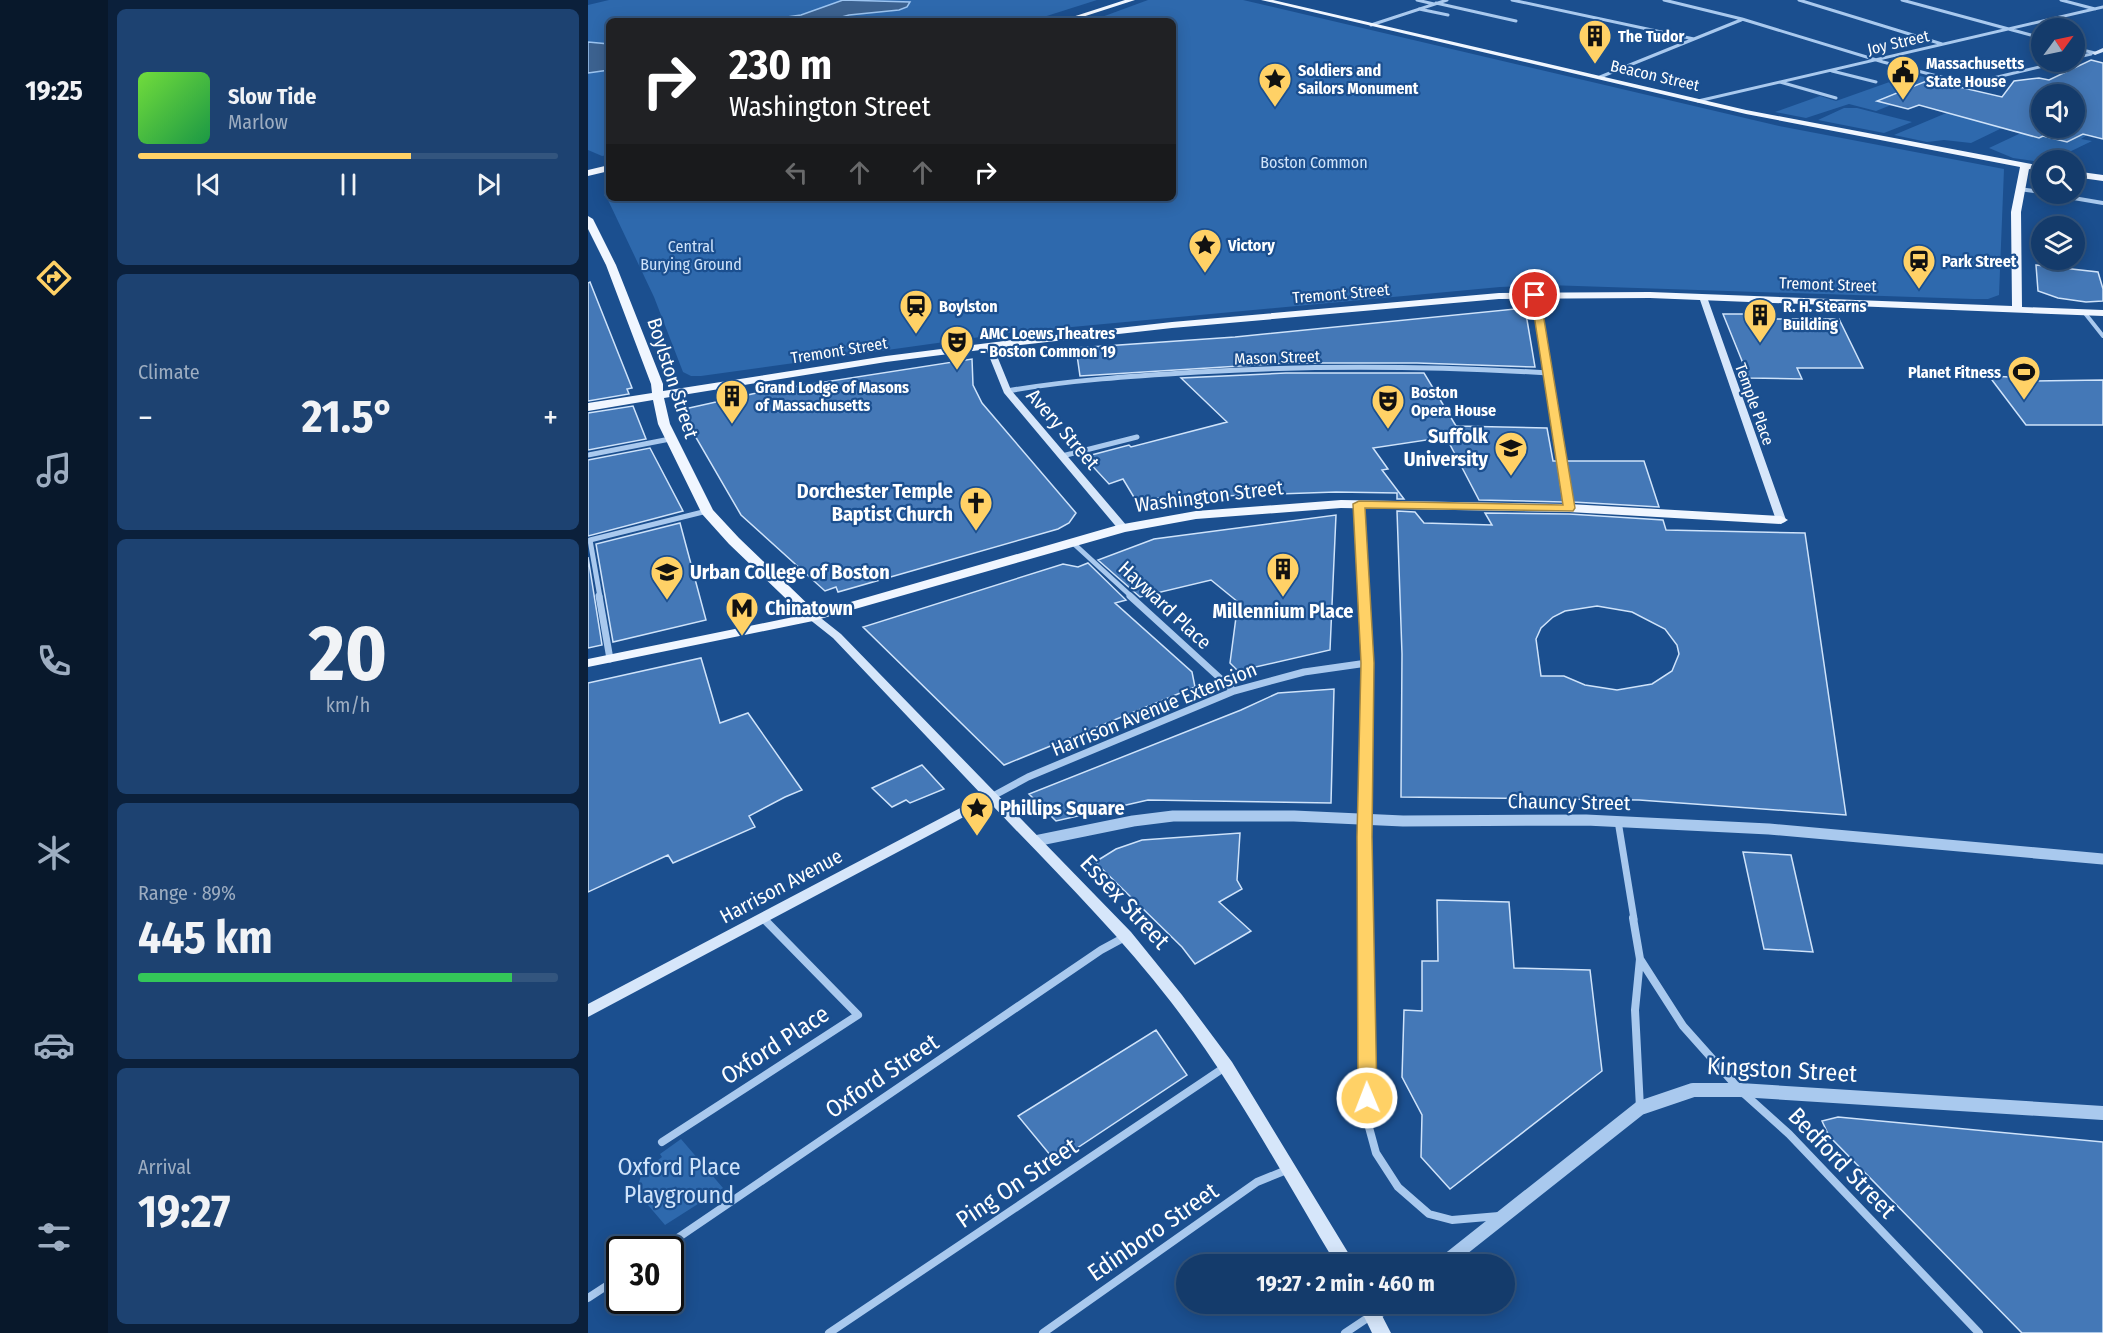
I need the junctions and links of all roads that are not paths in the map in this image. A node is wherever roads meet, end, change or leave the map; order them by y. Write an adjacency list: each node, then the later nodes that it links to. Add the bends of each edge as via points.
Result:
1 (1122, 0): 14 (main road)
2 (1132, 0): 14 (main road)
3 (1264, 0): 22 (main road, Beacon Street)
4 (1417, 0): 13 (street)
5 (1447, 0): 13 (street)
6 (1512, 0): 25 (street)
7 (1664, 0): 20 (street)
8 (1799, 0): 26 (street)
9 (1902, 0): 12 (street)
10 (1915, 0): 12 (street)
11 (2061, 0): 17 (street)
12 (1908, 2): 23 (street)
13 (1435, 4): 16 (street); 21 (street)
14 (1111, 5): 19 (main road)
15 (2103, 7): 17 (street, Joy Street)
16 (1418, 9): 18 (street); 22 (street)
17 (2096, 9): 23 (street, Joy Street)
18 (1448, 15)
19 (1072, 18)
20 (1742, 19): 25 (street); 31 (street)
21 (1516, 21)
22 (1371, 25): 34 (main road, Beacon Street)
23 (2013, 30): 24 (street); 26 (street, Joy Street)
24 (2031, 35)
25 (1694, 39): 34 (street)
26 (1942, 44): 31 (street, Joy Street)
27 (2085, 51): 29 (street)
28 (2103, 52): 29 (main road)
29 (2095, 53): 30 (street)
30 (2085, 55)
31 (1876, 60): 32 (street, via 1968,84); 33 (street, Joy Street)
32 (2031, 69)
33 (1829, 70): 35 (street, Joy Street); 36 (street)
34 (1600, 77): 38 (main road, Beacon Street)
35 (1780, 82): 37 (street); 38 (street, Joy Street)
36 (1876, 82)
37 (1836, 98)
38 (1698, 101): 41 (main road, Beacon Street)
39 (588, 165): 40 (main road)
40 (606, 166)
41 (2025, 166): 43 (main road, Beacon Street); 47 (main road)
42 (606, 167): 44 (main road)
43 (2031, 167)
44 (588, 173)
45 (2085, 176): 46 (main road)
46 (2103, 178)
47 (2019, 189): 48 (street); 54 (main road)
48 (2031, 191)
49 (2085, 200): 50 (street)
50 (2103, 203)
51 (588, 219): 61 (main road, Boylston Street, via 630,312)
52 (1535, 295): 53 (main road, Tremont Street); 58 (main road, Tremont Street, via 1172,325); 59 (street)
53 (1703, 297): 54 (main road, Tremont Street); 70 (main road, Temple Place)
54 (2017, 309): 55 (main road, Tremont Street)
55 (2084, 312): 56 (main road, Tremont Street); 57 (street)
56 (2103, 313)
57 (2103, 336)
58 (989, 346): 60 (main road, Avery Street); 61 (main road, Tremont Street)
59 (1549, 373): 60 (street, Mason Street, via 1393,366 1269,368 1079,379); 68 (street)
60 (1007, 391): 66 (main road, Avery Street)
61 (659, 396): 62 (main road, Tremont Street); 64 (main road, Boylston Street, via 660,414)
62 (588, 407)
63 (1137, 437): 66 (street)
64 (670, 439): 65 (street); 69 (main road, Boylston Street)
65 (588, 455)
66 (1062, 456): 71 (main road, Avery Street)
67 (1359, 504): 68 (main road, Washington Street); 71 (main road, Washington Street, via 1227,512); 76 (street)
68 (1569, 508): 70 (main road, Washington Street)
69 (707, 511): 73 (main road, Boylston Street); 74 (street, via 590,540)
70 (1781, 520)
71 (1123, 528): 72 (main road, Washington Street)
72 (1073, 543): 73 (main road, Washington Street); 77 (street, Hayward Place)
73 (813, 617): 74 (main road, Washington Street); 78 (main road, Essex Street, via 837,636)
74 (610, 659): 75 (main road, Washington Street)
75 (588, 663)
76 (1367, 663): 77 (street, Harrison Avenue Extension, via 1304,672); 79 (street)
77 (1234, 691): 78 (street, Harrison Avenue Extension, via 1028,777)
78 (993, 796): 81 (main road, Essex Street); 83 (main road, Harrison Avenue)
79 (1366, 820): 80 (street, Chauncy Street); 81 (street, Chauncy Street, via 1173,816); 93 (street, via 1367,1120 1372,1143 1389,1176 1428,1214 1441,1218)
80 (1618, 821): 82 (street, Chauncy Street, via 1769,829); 85 (street, Bedford Street)
81 (1035, 841): 84 (main road, Essex Street)
82 (2103, 859)
83 (764, 919): 86 (main road, Harrison Avenue); 91 (street, Oxford Place, via 858,1015)
84 (1126, 936): 87 (main road, Essex Street); 94 (street, Oxford Street)
85 (1640, 959): 88 (street, Bedford Street, via 1683,1026); 89 (street, Bedford Street, via 1635,1010)
86 (588, 1011)
87 (1226, 1067): 92 (main road, Essex Street); 101 (street, Ping On Street)
88 (1740, 1090): 89 (street, Kingston Street, via 1693,1090); 90 (street, Kingston Street); 105 (street, Bedford Street, via 1789,1134)
89 (1640, 1108): 93 (street, Kingston Street)
90 (2103, 1113)
91 (662, 1142)
92 (1289, 1168): 95 (main road, Essex Street); 102 (street, Edinboro Street, via 1257,1182)
93 (1505, 1215): 96 (street, Kingston Street)
94 (681, 1236)
95 (1340, 1254)
96 (1456, 1254)
97 (606, 1286): 98 (street)
98 (588, 1298)
99 (1365, 1314): 103 (street)
100 (1372, 1314): 104 (main road)
101 (829, 1333)
102 (1043, 1333)
103 (1345, 1333)
104 (1382, 1333)
105 (1979, 1333)

